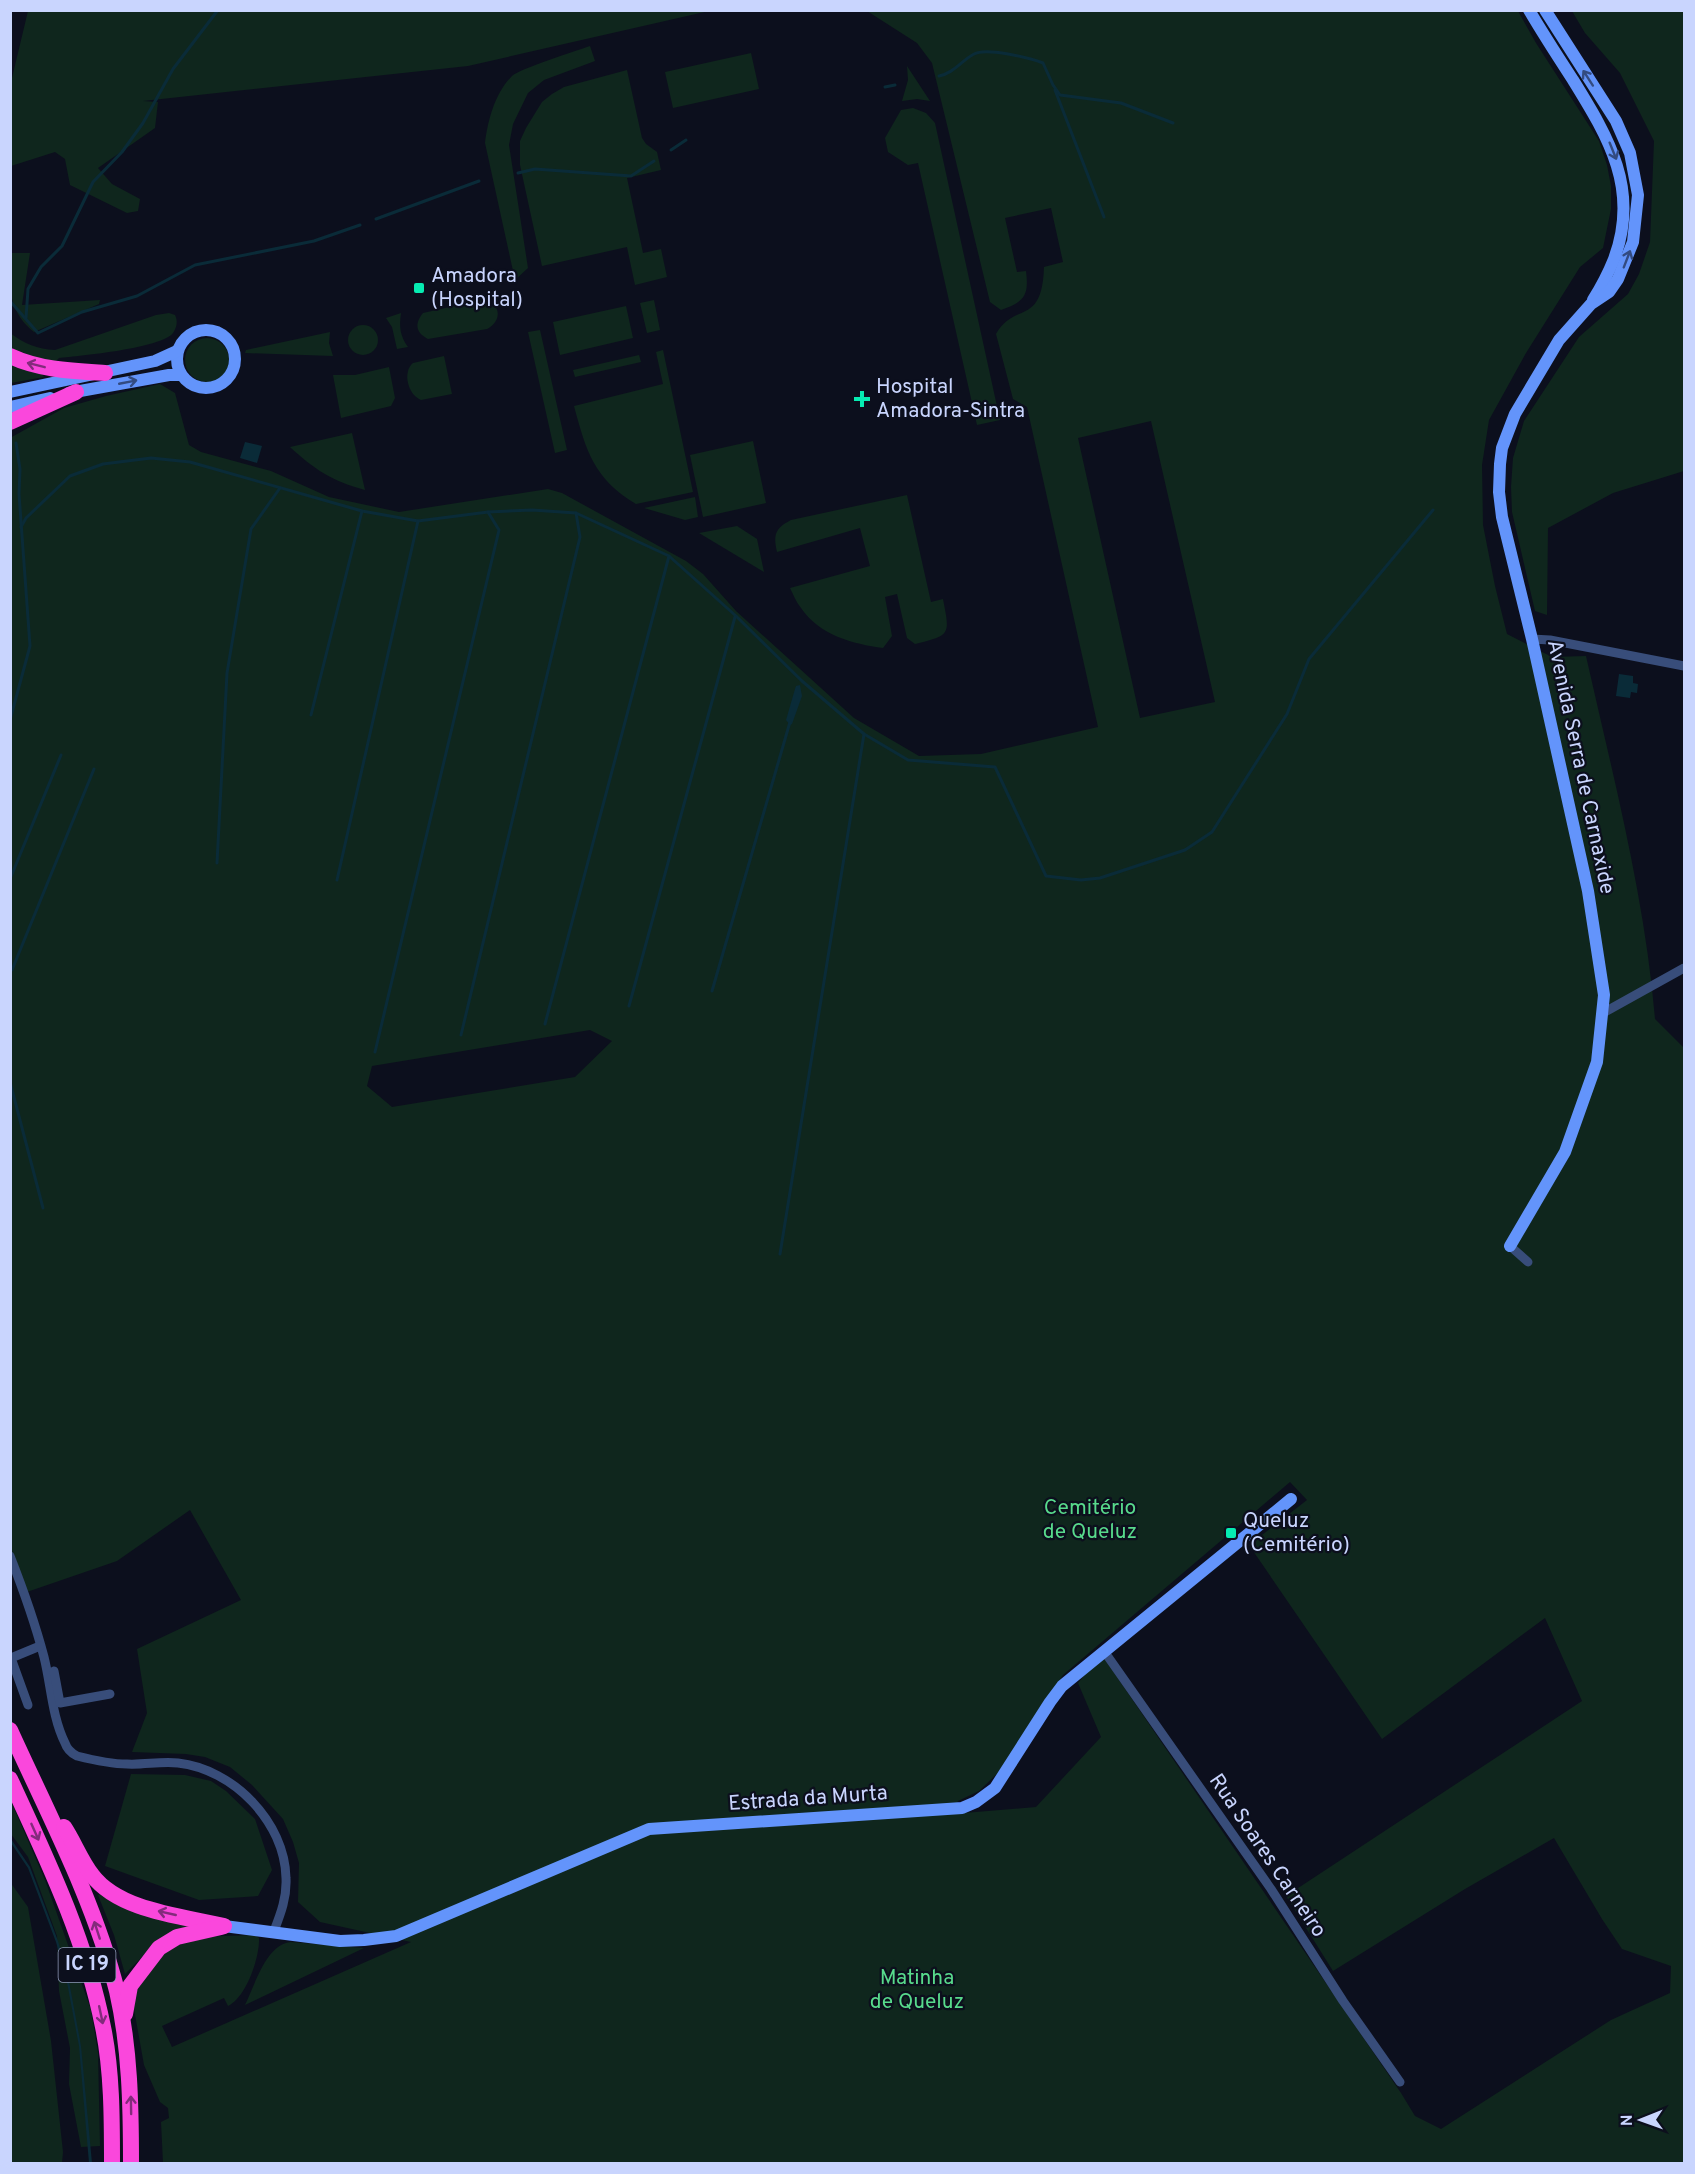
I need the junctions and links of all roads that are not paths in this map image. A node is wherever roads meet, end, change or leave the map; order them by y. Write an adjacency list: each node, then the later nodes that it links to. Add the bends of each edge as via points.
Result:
1 (1529, 10): 3 (street, Avenida Serra de Carnaxide, one-way to 3, via 1604,130 1618,163 1624,199 1619,240)
2 (1545, 10): 3 (street, Avenida Serra de Carnaxide, one-way to 2, via 1609,292 1630,252 1638,195 1630,153 1616,122)
3 (1592, 304): 12 (street, Avenida Serra de Carnaxide, via 1559,340 1515,414 1502,448 1502,517)
4 (177, 351): 6 (street, via 155,362); 7 (street); 7 (street, via 190,334 212,330 229,341 234,353 231,374 216,387 191,385)
5 (10, 356): 6 (highway, one-way to 5, via 54,369)
6 (105, 373): 8 (street)
7 (180, 375): 9 (street, one-way to 7)
8 (10, 392)
9 (76, 392): 10 (street); 11 (highway)
10 (10, 407)
11 (10, 422)
12 (1532, 639): 13 (street); 15 (street, Avenida Serra de Carnaxide, via 1588,891 1604,995)
13 (1684, 666)
14 (1684, 968): 15 (street)
15 (1603, 1013): 16 (street, Avenida Serra de Carnaxide, via 1597,1062 1565,1152)
16 (1510, 1246): 17 (street)
17 (1528, 1262)
18 (1291, 1499): 21 (street, Estrada da Murta)
19 (10, 1556): 20 (street)
20 (40, 1646): 24 (street, via 11,1658); 29 (street, via 57,1721 70,1752 125,1764 178,1763 214,1773 228,1780 266,1817 284,1856 286,1878 284,1904)
21 (1104, 1651): 29 (street, Estrada da Murta, via 1062,1686 995,1788 962,1808 649,1829 396,1936 340,1941); 31 (street, Rua Soares Carneiro)
22 (54, 1671): 23 (street, via 60,1702)
23 (110, 1694)
24 (28, 1705)
25 (10, 1730): 26 (highway, IC 19)
26 (27, 1766): 28 (highway, one-way to 26, via 126,1902 106,1890 91,1875); 30 (highway, IC 19, one-way to 26, via 117,1992 88,1902)
27 (10, 1779): 32 (highway, IC 19, one-way to 32, via 62,1896 95,1988 104,2030 112,2113)
28 (224, 1926): 29 (street, Estrada da Murta); 30 (highway, via 177,1937 159,1948 130,1986)
29 (274, 1931)
30 (123, 2027): 33 (highway, IC 19, one-way to 30, via 131,2100)
31 (1400, 2082)
32 (112, 2163)
33 (131, 2163)

